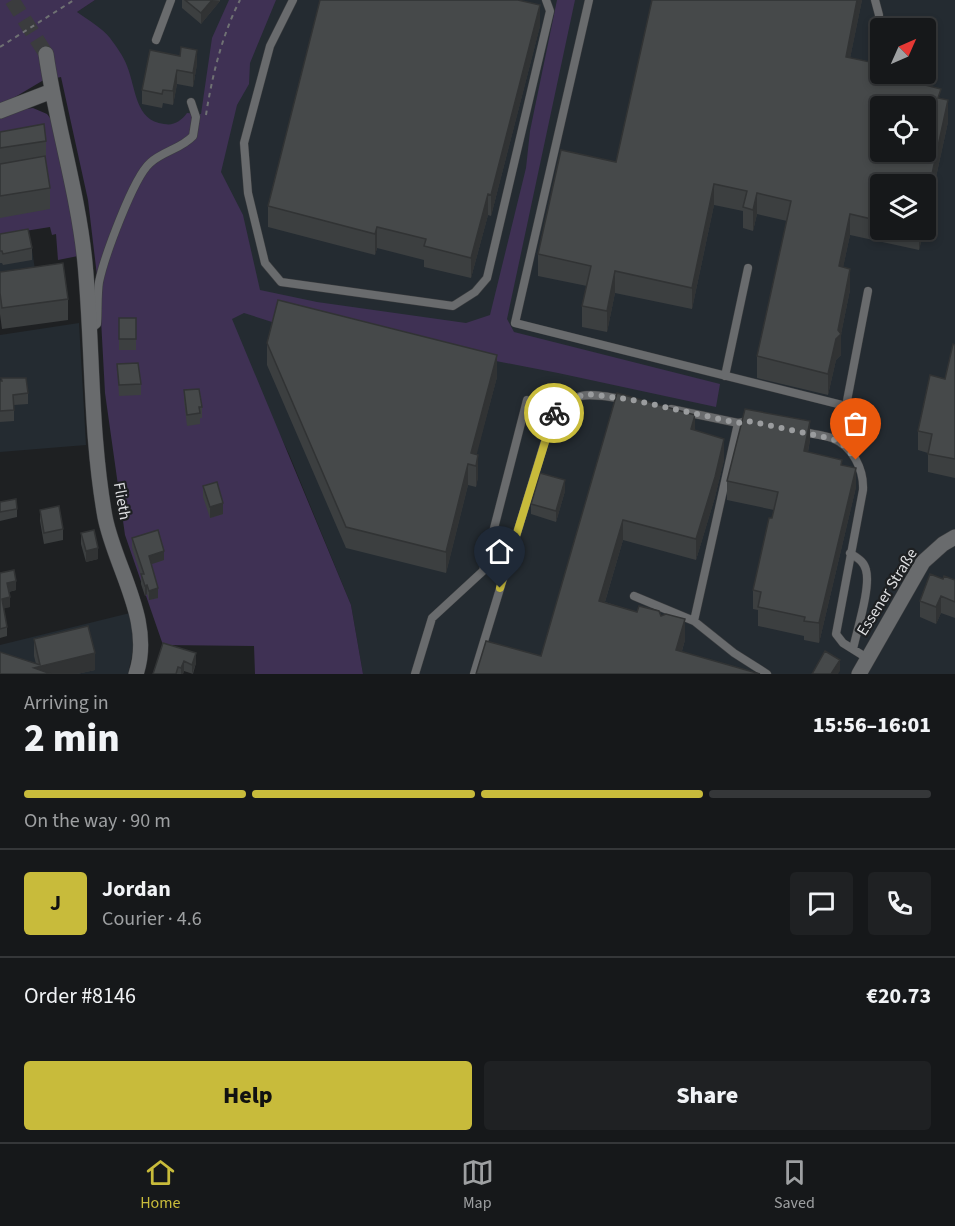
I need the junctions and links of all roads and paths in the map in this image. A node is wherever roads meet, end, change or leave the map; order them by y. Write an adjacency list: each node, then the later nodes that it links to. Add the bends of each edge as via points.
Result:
1 (75, 0): 10 (path)
2 (171, 0): 9 (lane)
3 (240, 0): 15 (path, via 218,58)
4 (293, 0): 5 (lane, via 270,46 244,143 248,193 265,263 281,282 453,306 476,292 487,278 550,11)
5 (546, 0)
6 (589, 0): 19 (lane, via 515,323)
7 (875, 0): 8 (lane)
8 (879, 18)
9 (156, 40)
10 (0, 47)
11 (46, 54): 12 (street, Flieth)
12 (52, 91): 14 (street); 18 (street, Flieth, via 73,184)
13 (191, 102): 18 (lane, Flieth, via 195,117 193,136 150,162 141,172 123,212 99,281 97,324)
14 (0, 111)
15 (206, 116)
16 (748, 268): 19 (lane)
17 (868, 291): 19 (lane, via 846,406)
18 (91, 329): 32 (street, Flieth, via 95,450 112,546 141,632)
19 (725, 376)
20 (628, 399): 34 (lane, via 586,394 564,402 553,415)
21 (526, 400): 33 (lane, via 483,571 432,618)
22 (661, 407): 23 (lane)
23 (738, 423): 24 (lane); 29 (lane)
24 (758, 423)
25 (790, 430): 27 (lane, via 833,439 856,460 863,490)
26 (955, 537): 31 (street, Essener Straße, via 923,562)
27 (850, 553): 30 (lane, via 836,634); 30 (lane, via 866,568 868,582)
28 (634, 596): 29 (lane)
29 (694, 621): 35 (lane)
30 (853, 649): 31 (lane)
31 (864, 668)
32 (136, 674)
33 (415, 674)
34 (474, 674)
35 (767, 674)

